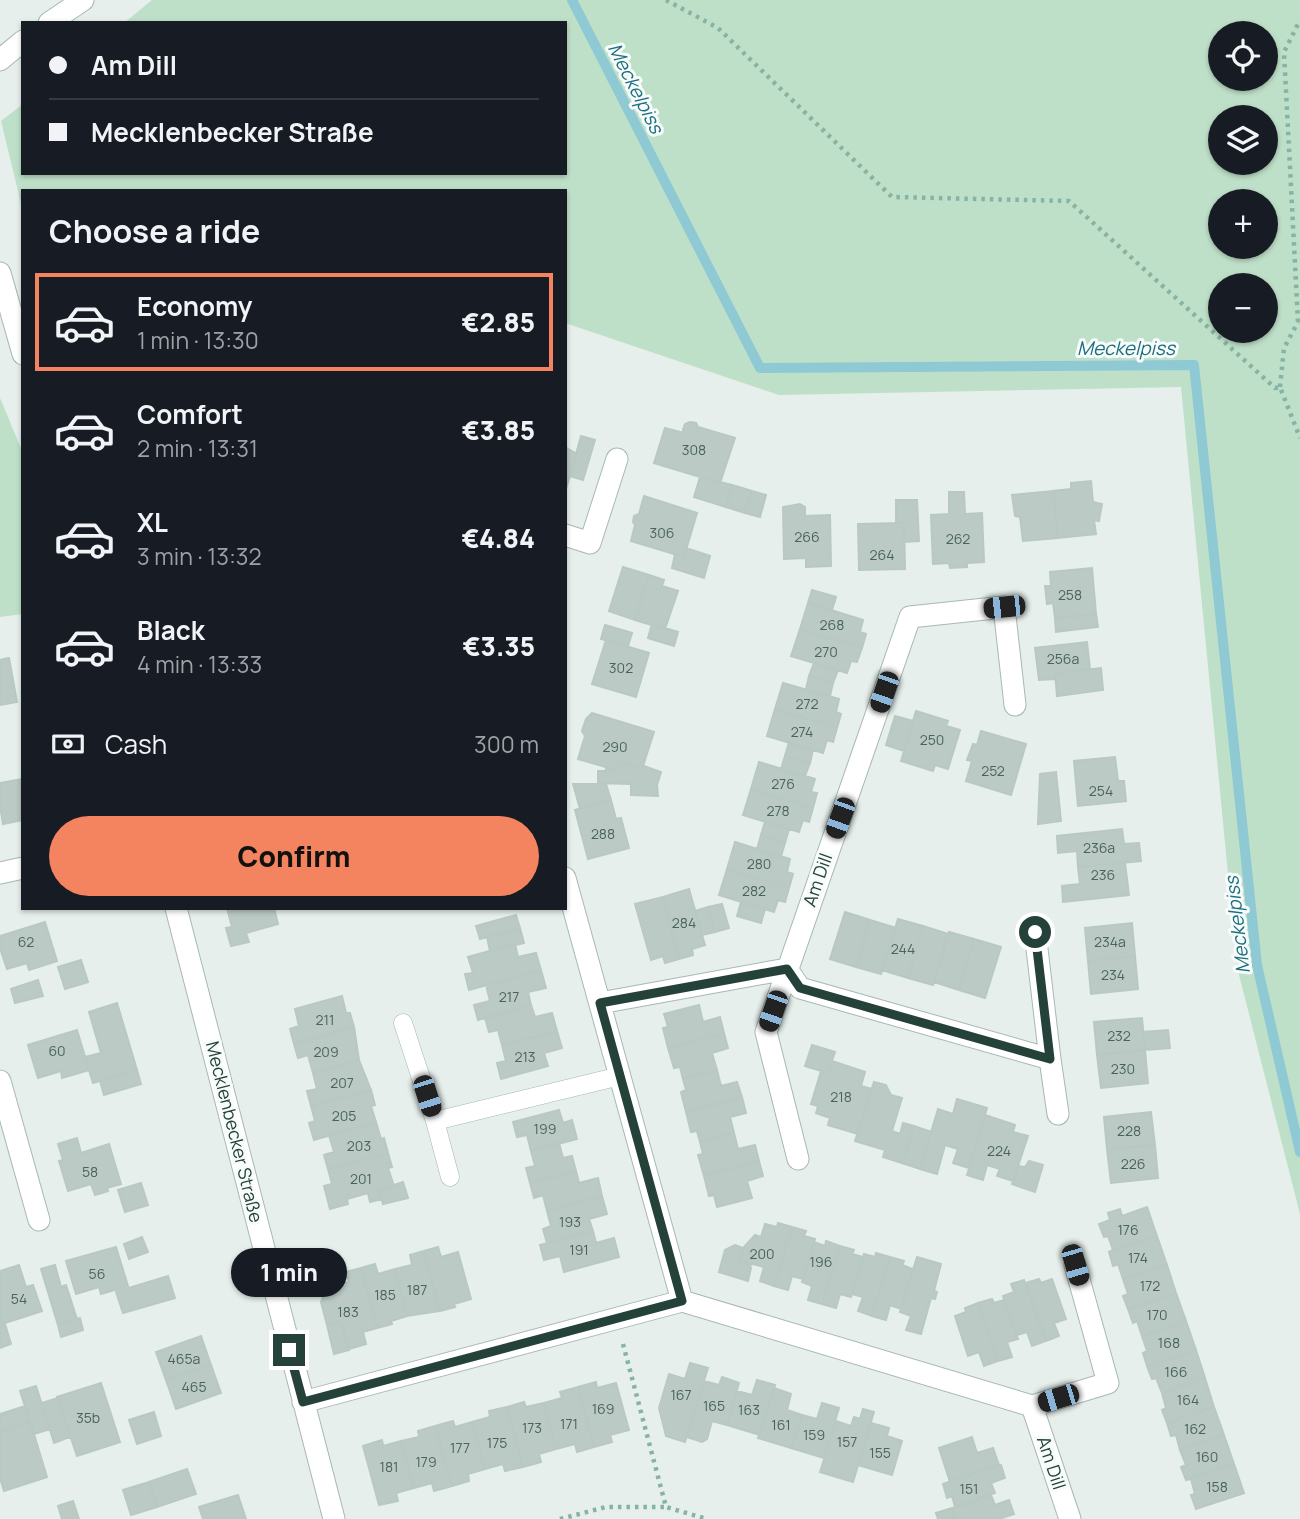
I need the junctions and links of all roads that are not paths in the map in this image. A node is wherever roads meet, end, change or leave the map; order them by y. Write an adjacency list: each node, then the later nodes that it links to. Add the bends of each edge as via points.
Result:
1 (83, 0): 2 (street)
2 (52, 21)
3 (21, 43): 4 (street)
4 (0, 60)
5 (0, 273): 6 (street)
6 (21, 347)
7 (617, 459): 8 (street, via 590,543)
8 (567, 536)
9 (1016, 705): 15 (street, Am Dill, via 1004,607 910,617)
10 (21, 868): 11 (street)
11 (0, 873)
12 (567, 885): 16 (street)
13 (177, 910): 28 (street, Mecklenbecker Straße)
14 (1035, 932): 18 (street)
15 (787, 969): 16 (street); 18 (street, via 800,988); 23 (street, Am Dill, via 766,1032)
16 (600, 1003): 19 (street)
17 (403, 1023): 22 (lane)
18 (1050, 1059): 21 (street)
19 (620, 1076): 22 (lane); 27 (street)
20 (0, 1081): 25 (street)
21 (1058, 1114)
22 (435, 1121): 24 (lane)
23 (798, 1159)
24 (450, 1177)
25 (39, 1220)
26 (1075, 1265): 29 (street, via 1108,1382)
27 (682, 1301): 28 (street); 29 (street)
28 (303, 1402): 30 (street, Mecklenbecker Straße)
29 (1032, 1406): 31 (street, Am Dill)
30 (334, 1519)
31 (1070, 1519)

